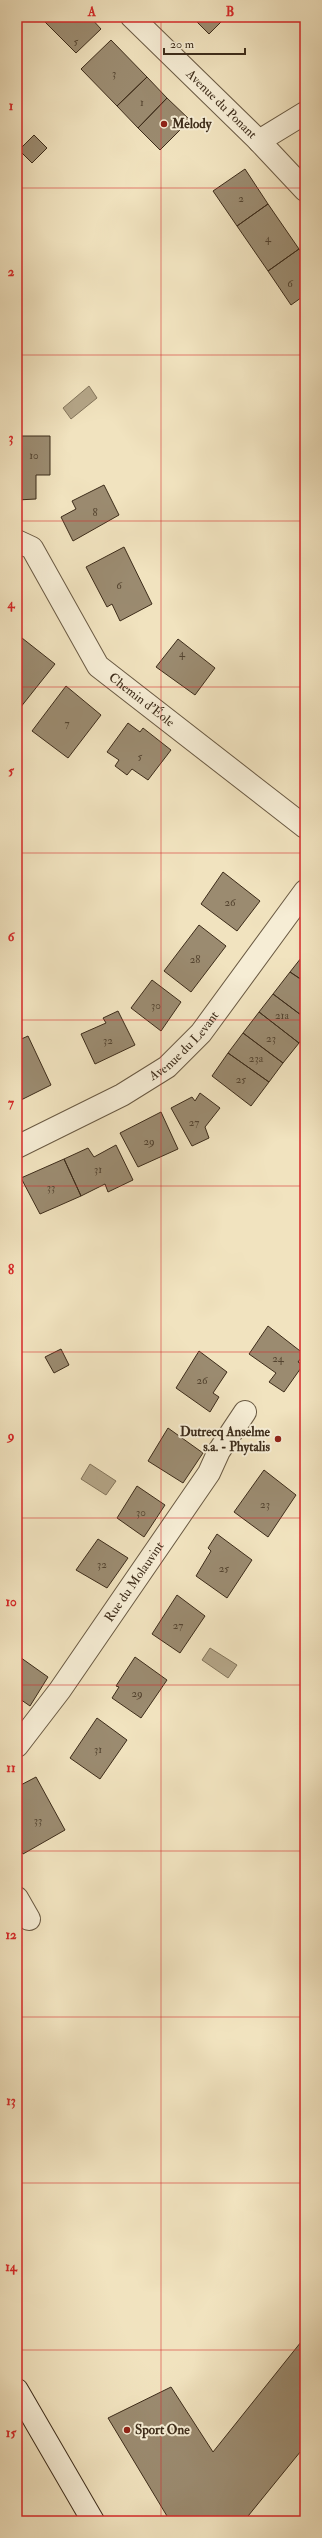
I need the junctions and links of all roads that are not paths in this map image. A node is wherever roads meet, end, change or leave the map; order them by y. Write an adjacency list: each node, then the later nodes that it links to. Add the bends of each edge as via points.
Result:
1 (132, 17): 3 (street, Avenue du Ponant)
2 (305, 113): 3 (street)
3 (259, 141): 4 (street)
4 (305, 190)
5 (17, 541): 6 (street, Chemin d'Éole, via 32,548 98,666)
6 (305, 827)
7 (305, 891): 8 (street, Avenue du Levant, via 201,1033 166,1068 122,1096)
8 (17, 1147)
9 (245, 1412): 10 (street, Rue du Molauvint, via 204,1479 60,1690)
10 (17, 1746)
11 (17, 1898): 12 (street)
12 (29, 1919)
13 (17, 2390): 14 (street)
14 (93, 2521)

